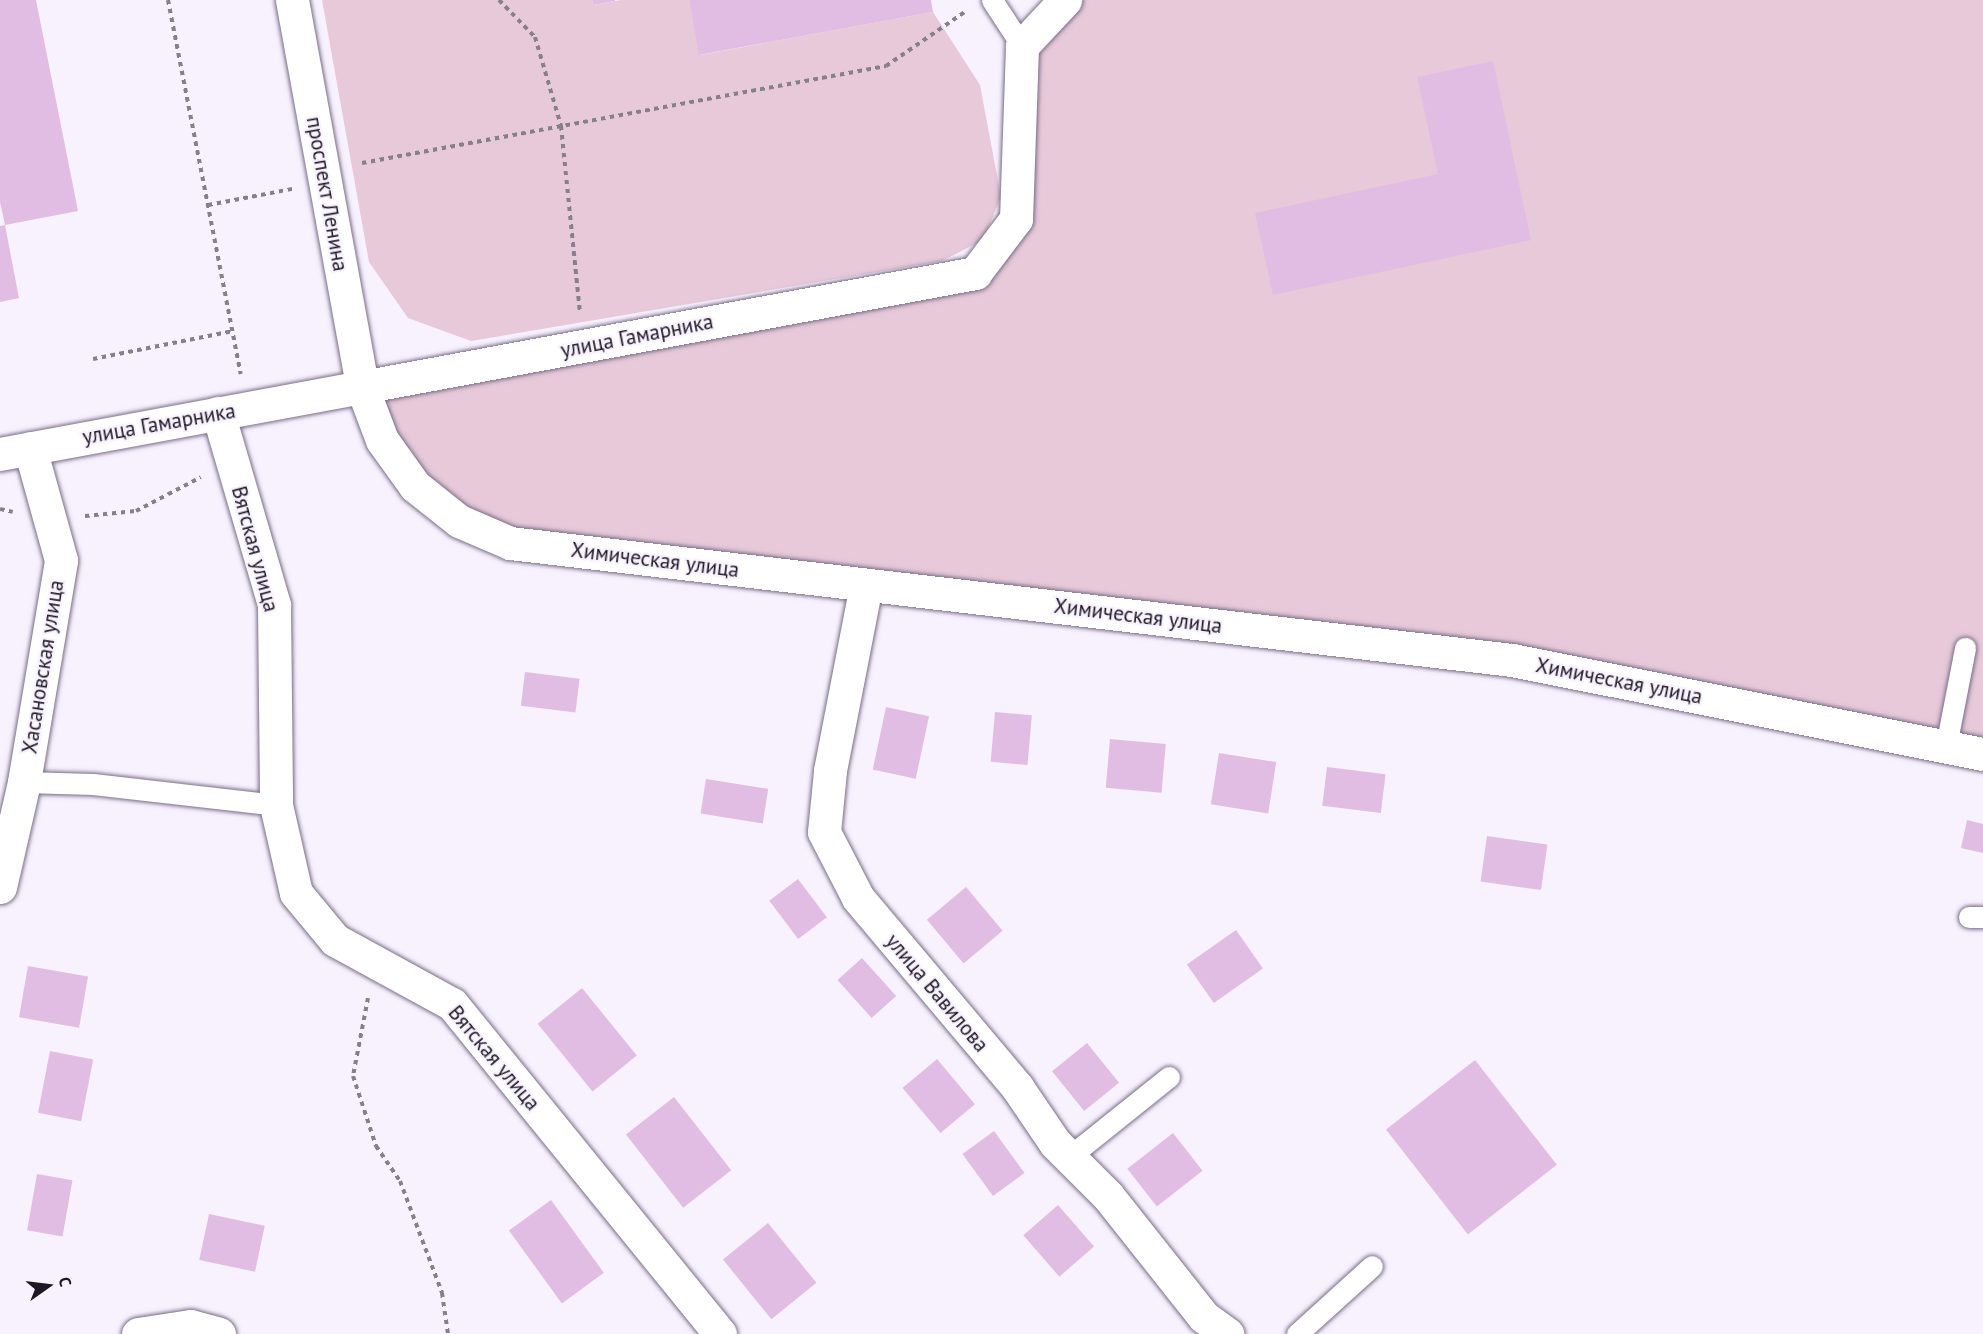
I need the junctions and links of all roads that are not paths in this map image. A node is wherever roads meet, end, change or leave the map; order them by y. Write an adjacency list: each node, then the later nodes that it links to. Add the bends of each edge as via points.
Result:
1 (292, 0): 5 (street, проспект Ленина)
2 (992, 0): 4 (lane)
3 (1065, 0): 4 (street)
4 (1022, 46): 5 (street, улица Гамарника, via 1016,219 975,273)
5 (362, 387): 6 (street, улица Гамарника); 8 (street, Химическая улица, via 382,440 415,486 459,521 510,543)
6 (218, 413): 7 (street, улица Гамарника); 13 (street, Вятская улица, via 274,605)
7 (15, 451): 12 (street, Хасановская улица, via 50,520 61,560)
8 (866, 585): 10 (street, Химическая улица, via 1512,660); 16 (street, улица Вавилова, via 830,771 824,832 858,898)
9 (1965, 648): 10 (lane)
10 (1946, 746): 11 (street, Химическая улица)
11 (1983, 754)
12 (24, 782): 13 (lane, via 93,784); 14 (street, Хасановская улица)
13 (276, 805): 20 (street, Вятская улица, via 296,892 335,940 374,965 452,1004)
14 (1, 875)
15 (1169, 1077): 16 (lane)
16 (1070, 1157): 21 (street, улица Вавилова, via 1108,1196 1204,1317)
17 (1372, 1266): 22 (lane)
18 (138, 1334): 19 (street, via 190,1326)
19 (219, 1334)
20 (720, 1334)
21 (1227, 1334)
22 (1297, 1334)

